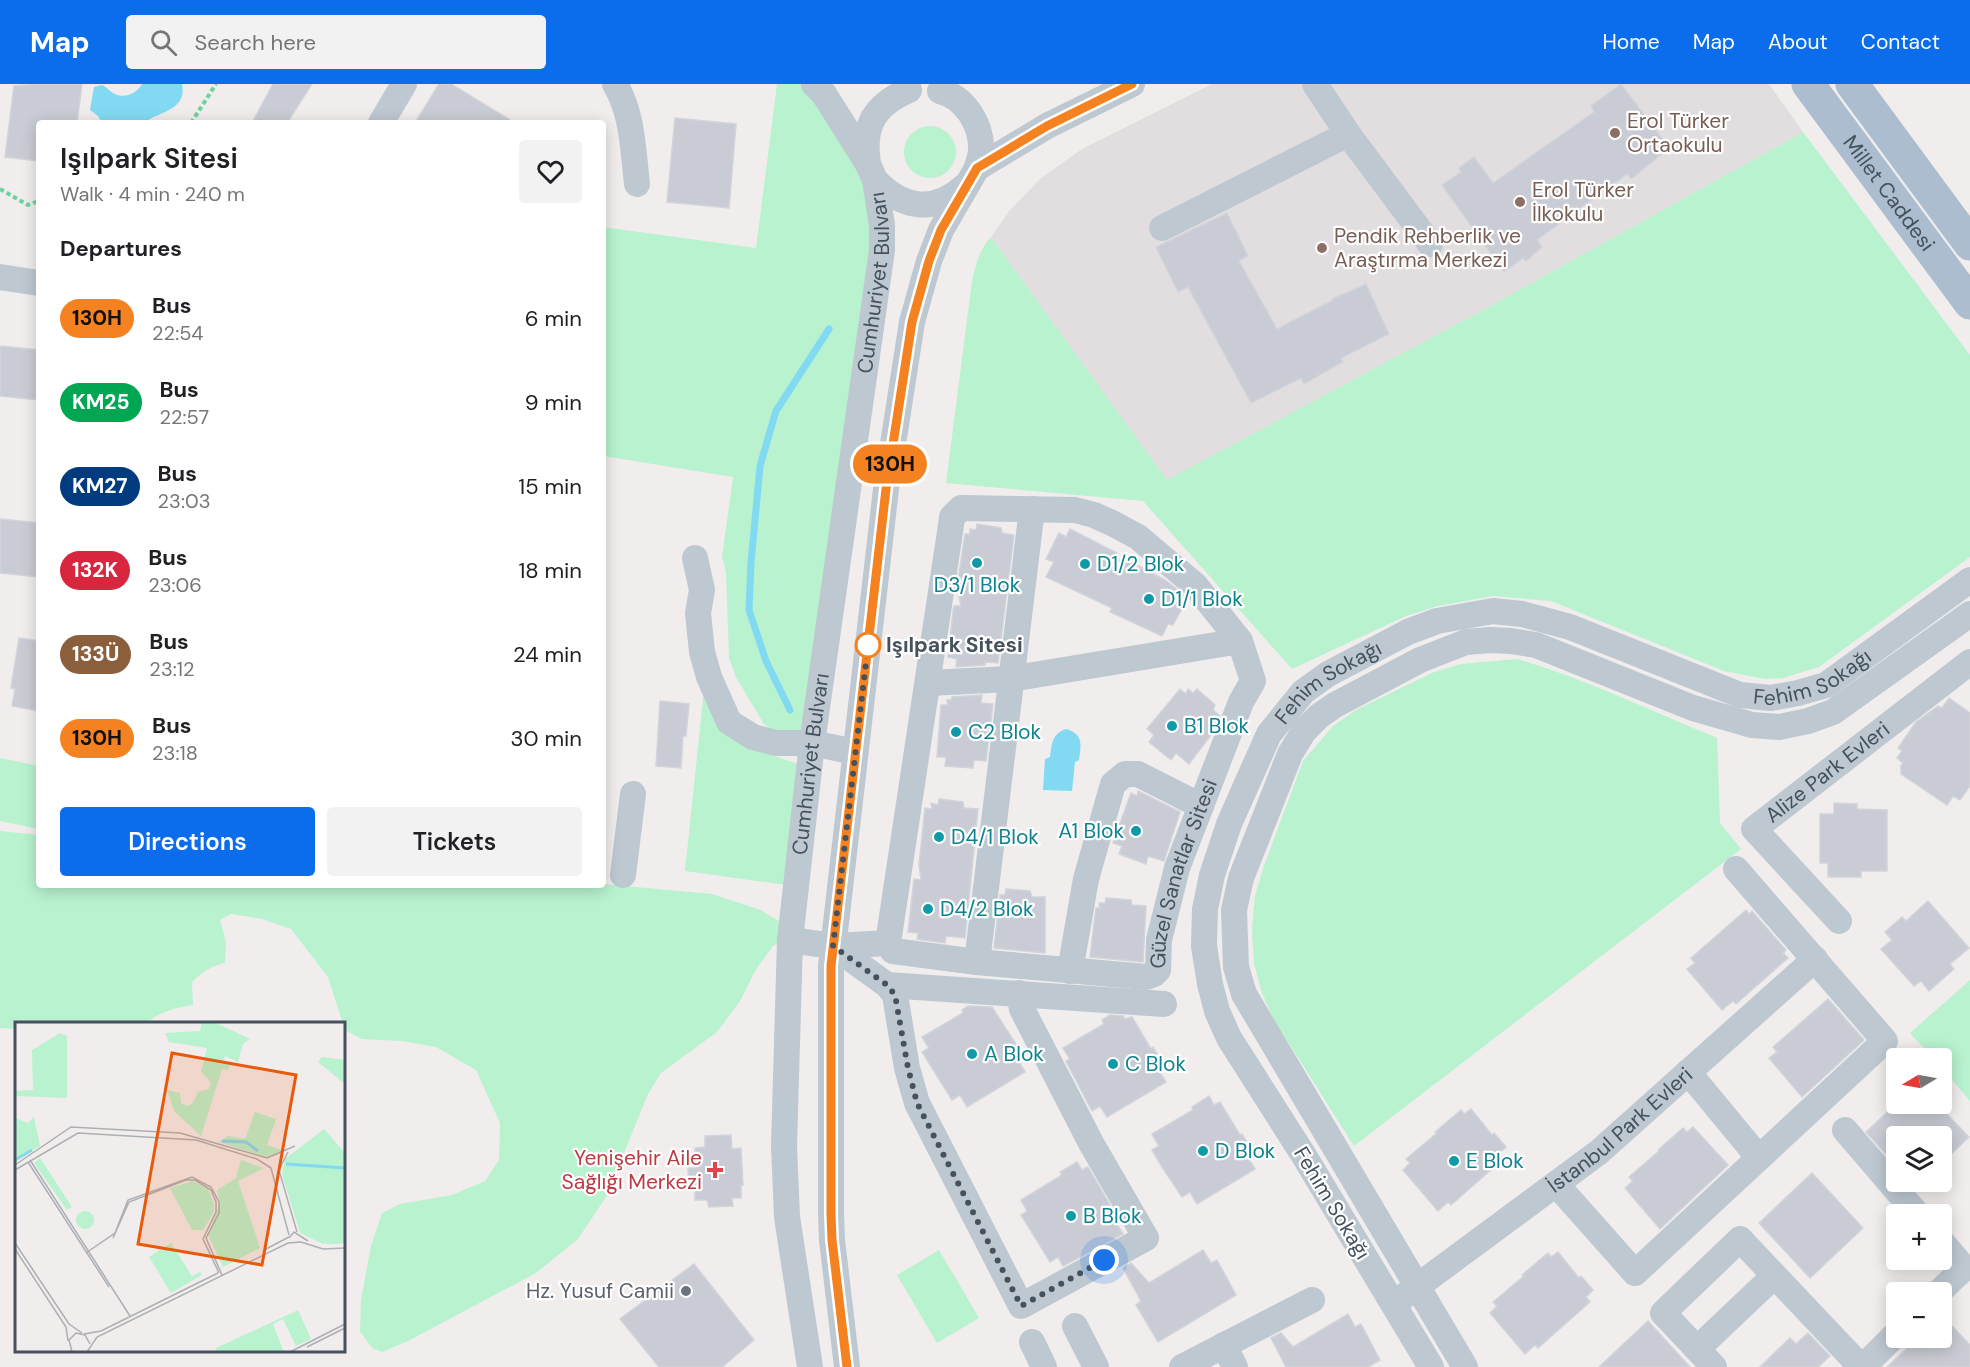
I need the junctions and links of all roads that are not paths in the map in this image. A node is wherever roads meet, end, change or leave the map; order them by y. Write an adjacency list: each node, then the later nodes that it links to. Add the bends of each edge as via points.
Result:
1 (404, 84): 12 (street)
2 (615, 84): 16 (street, via 631,128)
3 (814, 84): 14 (street)
4 (883, 84): 10 (street)
5 (969, 84): 11 (street)
6 (1132, 84): 15 (street, Cumhuriyet Bulvarı, via 1047,126)
7 (1315, 84): 13 (street)
8 (1808, 84): 22 (main road, Millet Caddesi)
9 (1852, 84): 19 (main road, Millet Caddesi)
10 (909, 90): 11 (street); 14 (street, via 892,97 868,127 865,146)
11 (940, 91): 15 (street, via 961,102 980,133 981,151)
12 (383, 120)
13 (1348, 134): 17 (street); 18 (street)
14 (872, 172): 15 (street, via 888,193 920,205 954,196); 31 (street, Cumhuriyet Bulvarı, via 882,225 882,250)
15 (972, 176): 32 (street, Cumhuriyet Bulvarı, via 941,230 912,322 886,489)
16 (637, 184)
17 (1162, 228)
18 (1430, 244)
19 (1970, 244)
20 (0, 278): 21 (street)
21 (36, 283)
22 (1970, 303)
23 (1032, 509): 27 (street, Güzel Sanatlar Sitesi, via 1075,510 1094,515 1138,537 1195,585); 29 (street); 30 (street, Güzel Sanatlar Sitesi, via 961,508 952,517)
24 (695, 558): 31 (street, via 702,590 698,613 702,652 729,722 753,738 776,743)
25 (1970, 580): 58 (street, Fehim Sokağı, via 1826,685 1772,698 1740,695 1569,627 1522,614 1493,611 1437,621 1408,632 1328,674 1288,709 1269,734 1253,767 1212,875 1205,909 1204,946 1210,984 1229,1038)
26 (1970, 614): 56 (street, Fehim Sokağı, via 1833,712 1779,727 1752,725 1693,708 1536,645 1490,640 1466,642 1420,660 1335,705 1305,731 1290,754 1241,878 1234,910 1236,967 1244,994)
27 (1240, 641): 29 (street); 34 (street, Güzel Sanatlar Sitesi, via 1253,681 1241,702)
28 (1970, 662): 37 (street, Alize Park Evleri, via 1754,829)
29 (1010, 679): 30 (street); 42 (street)
30 (928, 683): 39 (street, Güzel Sanatlar Sitesi)
31 (812, 743): 32 (street); 38 (street, Cumhuriyet Bulvarı)
32 (855, 752): 40 (street, Cumhuriyet Bulvarı)
33 (633, 794): 36 (street)
34 (1201, 806): 43 (street, Güzel Sanatlar Sitesi, via 1177,868 1159,940 1158,970 1146,977); 43 (street, via 1138,774 1125,774 1113,784 1086,879)
35 (1736, 869): 41 (street)
36 (623, 875)
37 (1839, 921)
38 (790, 940): 40 (street, Güzel Sanatlar Sitesi); 64 (street, Cumhuriyet Bulvarı, via 784,1146 787,1217)
39 (888, 943): 40 (street, Güzel Sanatlar Sitesi); 42 (street, Güzel Sanatlar Sitesi, via 893,951)
40 (833, 946): 44 (street); 65 (street, Cumhuriyet Bulvarı, via 831,1214)
41 (1815, 959): 47 (street, İstanbul Park Evleri); 49 (street, via 1885,1041)
42 (977, 962): 43 (street, Güzel Sanatlar Sitesi)
43 (1070, 970)
44 (887, 985): 45 (street); 45 (street, via 895,995 917,1103 1021,1306 1146,1238 1091,1143 1022,1009)
45 (1019, 993): 46 (street)
46 (1164, 1004)
47 (1688, 1072): 49 (street); 50 (street, İstanbul Park Evleri, via 1599,1152)
48 (1845, 1130): 51 (street)
49 (1759, 1158): 50 (street, via 1635,1273)
50 (1556, 1184): 56 (street, İstanbul Park Evleri)
51 (1909, 1204)
52 (1952, 1254): 53 (street)
53 (1967, 1271): 55 (street)
54 (1774, 1276): 63 (street); 63 (street, via 1740,1239 1663,1313); 71 (street)
55 (1952, 1282)
56 (1416, 1288): 58 (street); 70 (street, Fehim Sokağı)
57 (1312, 1300): 62 (street)
58 (1392, 1304): 69 (street, Fehim Sokağı)
59 (1075, 1326): 67 (street)
60 (1032, 1342): 66 (street)
61 (1886, 1344): 71 (street)
62 (1230, 1356): 68 (street)
63 (1706, 1358)
64 (810, 1367)
65 (847, 1367)
66 (1044, 1367)
67 (1096, 1367)
68 (1182, 1367)
69 (1431, 1367)
70 (1465, 1367)
71 (1862, 1367)

